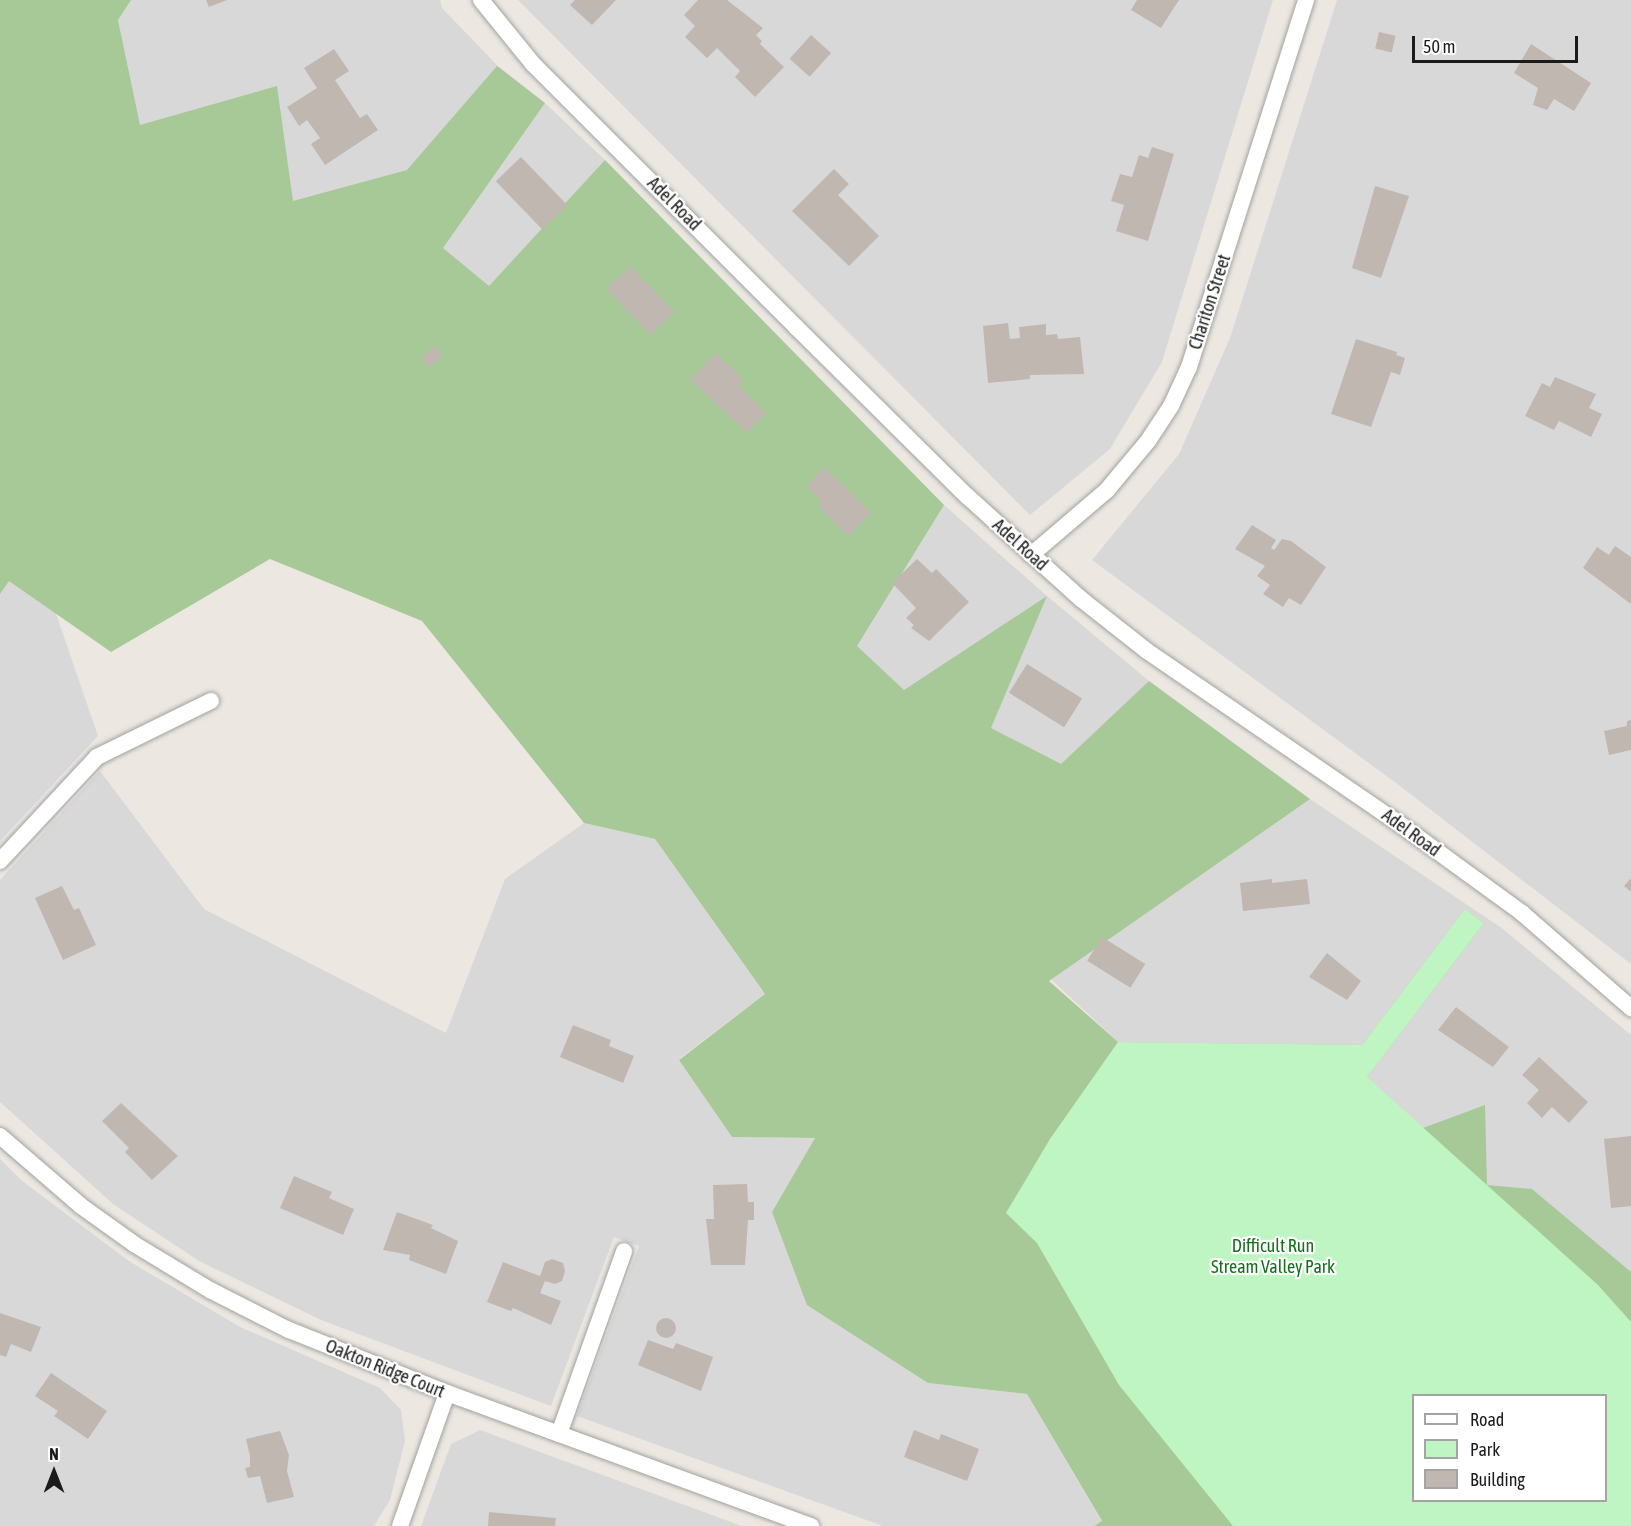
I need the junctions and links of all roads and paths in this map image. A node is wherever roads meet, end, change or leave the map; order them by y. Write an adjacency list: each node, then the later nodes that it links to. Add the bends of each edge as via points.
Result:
1 (481, 0): 3 (street, Adel Road, via 533,64)
2 (1306, 0): 3 (street, Chariton Street, via 1189,367 1171,406 1107,490)
3 (1031, 555): 6 (street, Adel Road, via 1147,651 1522,913)
4 (211, 701): 5 (street, via 97,757)
5 (0, 861)
6 (1631, 1008)
7 (0, 1136): 9 (street, Oakton Ridge Court, via 81,1206 210,1290 289,1330)
8 (624, 1251): 10 (street)
9 (447, 1393): 10 (street, Oakton Ridge Court); 11 (street)
10 (559, 1434): 12 (street, Oakton Ridge Court)
11 (400, 1526)
12 (811, 1526)

